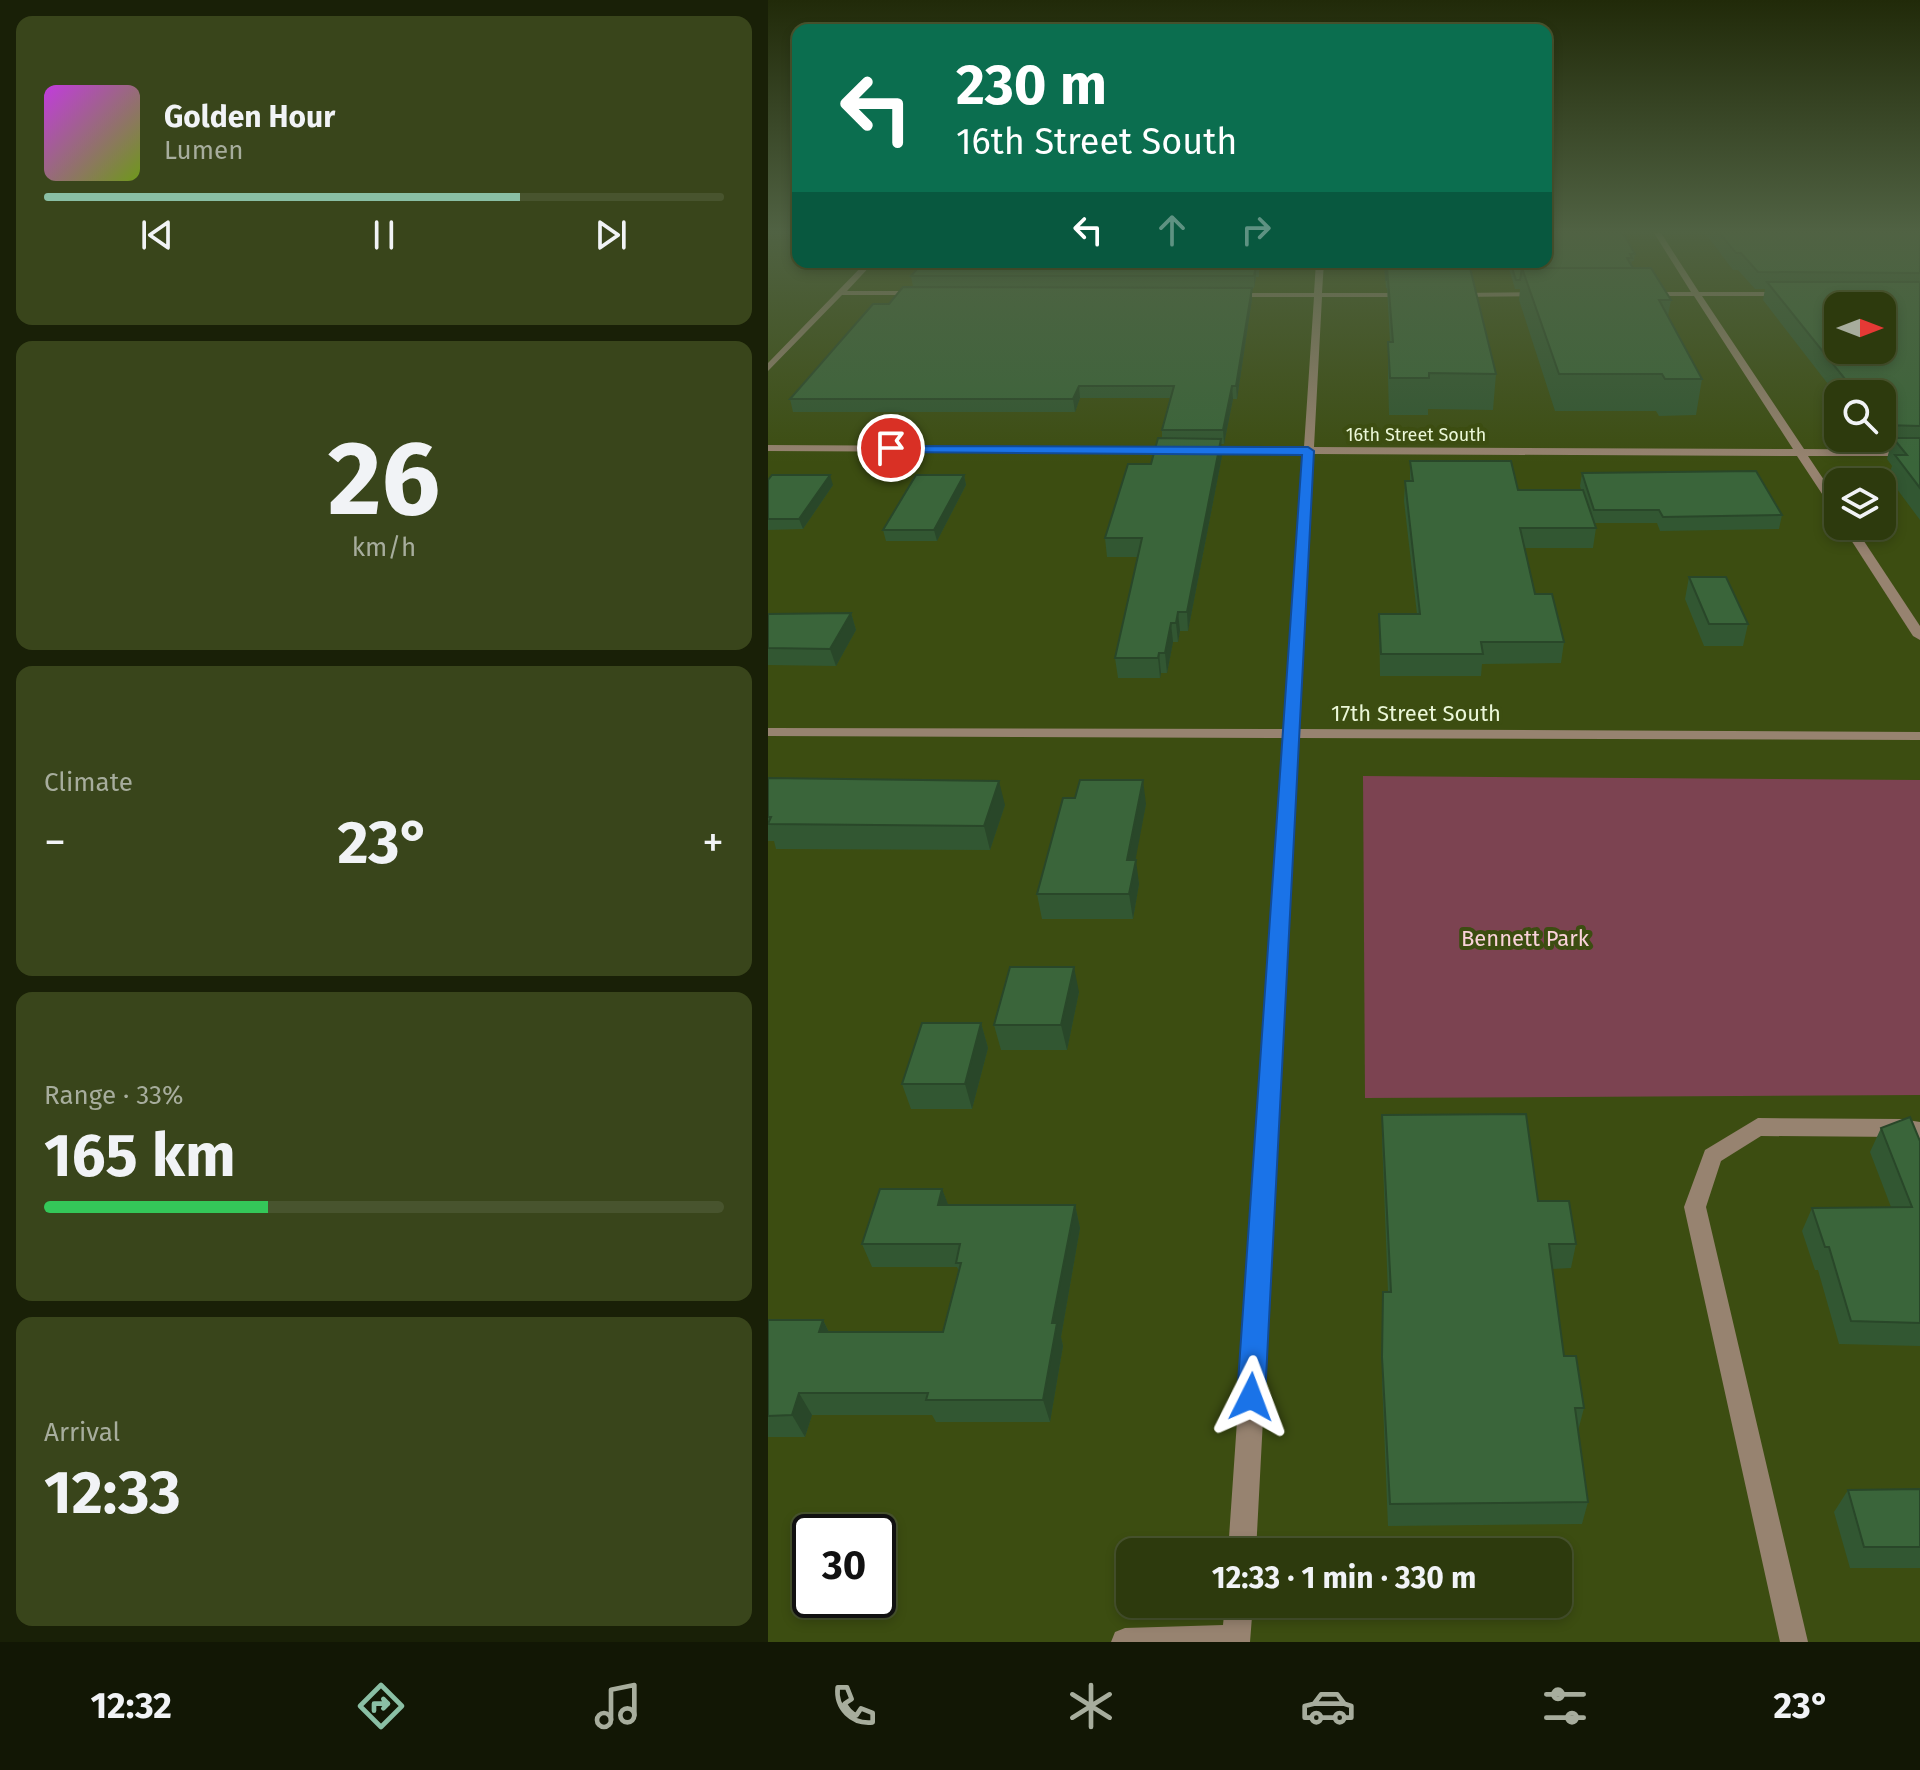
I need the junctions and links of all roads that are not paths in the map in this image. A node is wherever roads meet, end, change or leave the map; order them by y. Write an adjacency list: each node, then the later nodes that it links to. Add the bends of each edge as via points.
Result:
1 (826, 310): 4 (street)
2 (1317, 310): 8 (street)
3 (1706, 310): 9 (street)
4 (768, 368)
5 (768, 448): 6 (street)
6 (1181, 450)
7 (1197, 450): 8 (street, 16th Street South)
8 (1308, 451): 9 (street, 16th Street South); 15 (street)
9 (1800, 452): 10 (street, 16th Street South); 11 (street)
10 (1920, 453)
11 (1824, 489)
12 (1857, 540): 13 (street)
13 (1920, 636)
14 (768, 732): 15 (street, 17th Street South)
15 (1292, 734): 16 (street, 17th Street South); 18 (street)
16 (1920, 736)
17 (1920, 1131): 22 (street, via 1758,1127 1712,1156 1695,1207)
18 (1243, 1538)
19 (1239, 1618): 20 (street)
20 (1240, 1641): 21 (street)
21 (1125, 1642)
22 (1794, 1642)

